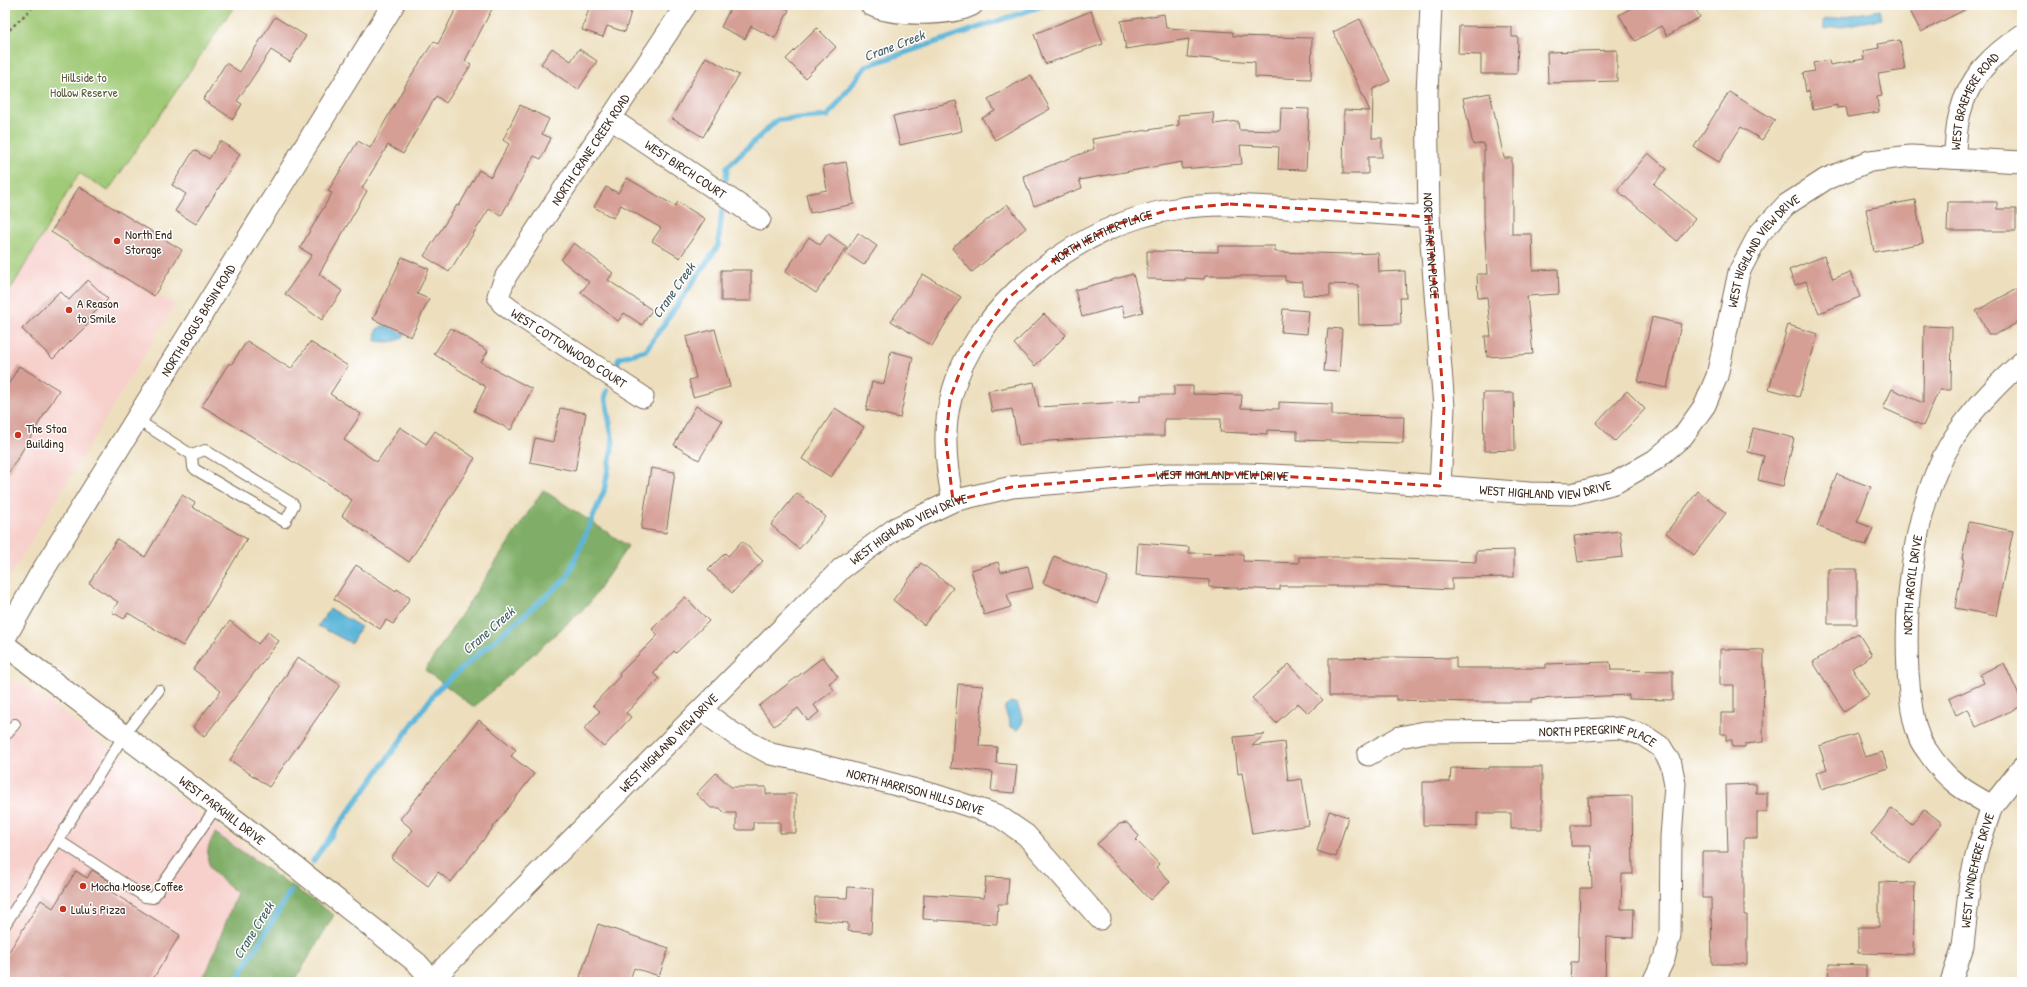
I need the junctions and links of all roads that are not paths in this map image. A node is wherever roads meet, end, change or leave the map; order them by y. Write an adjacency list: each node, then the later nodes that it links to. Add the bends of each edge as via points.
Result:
1 (393, 5): 15 (street, NORTH BOGUS BASIN ROAD)
2 (686, 5): 7 (street, NORTH CRANE CREEK ROAD)
3 (871, 5): 4 (street, via 880,10 932,14)
4 (972, 5)
5 (1431, 5): 10 (street, NORTH TARTAN PLACE, via 1426,93)
6 (2022, 35): 8 (street, WEST BRAEMERE ROAD, via 1991,57 1969,87 1960,113)
7 (611, 119): 11 (street, WEST BIRCH COURT); 12 (street, NORTH CRANE CREEK ROAD, via 506,276)
8 (1954, 158): 9 (street, WEST HIGHLAND VIEW DRIVE); 17 (street, WEST HIGHLAND VIEW DRIVE, via 1911,156 1870,161 1826,179 1786,205 1759,234 1739,272 1717,376 1705,405 1683,436 1655,460 1615,483 1572,494)
9 (2022, 162)
10 (1429, 217): 17 (street, NORTH TARTAN PLACE, via 1444,407); 18 (street, NORTH HEATHER PLACE, via 1230,204 1174,209 1117,224 1059,256 1007,299 966,356 950,398 946,441 948,477)
11 (760, 219)
12 (498, 296): 14 (street, WEST COTTONWOOD COURT, via 511,310)
13 (2022, 362): 29 (street, NORTH ARGYLL DRIVE, via 1990,391 1953,439 1929,490 1914,551 1908,601 1910,703 1919,738 1938,766 1960,788)
14 (643, 396)
15 (136, 419): 16 (lane); 19 (street, NORTH BOGUS BASIN ROAD, via 42,571)
16 (192, 455): 16 (lane, via 192,464 196,470 285,522 294,505 205,450)
17 (1440, 486): 18 (street, WEST HIGHLAND VIEW DRIVE, via 1246,474 1168,474 1012,487)
18 (954, 501): 22 (street, WEST HIGHLAND VIEW DRIVE, via 896,528 841,569)
19 (5, 637)
20 (5, 644): 24 (street, WEST PARKHILL DRIVE)
21 (159, 690): 24 (lane)
22 (701, 710): 31 (street, NORTH HARRISON HILLS DRIVE, via 734,734 771,754 805,760 928,793 997,815 1026,835); 33 (street, WEST HIGHLAND VIEW DRIVE)
23 (14, 724): 25 (lane)
24 (124, 735): 28 (street, WEST PARKHILL DRIVE); 30 (lane)
25 (5, 736)
26 (1368, 755): 34 (street, NORTH PEREGRINE PLACE, via 1400,737 1425,732 1620,728 1644,735 1661,747 1671,764 1675,784 1671,837 1670,936 1664,959)
27 (2022, 768): 29 (street, WEST WYNDEMERE DRIVE)
28 (217, 806): 30 (lane, via 153,898 149,898); 33 (street, WEST PARKHILL DRIVE, via 417,963)
29 (1992, 806): 35 (street, WEST WYNDEMERE DRIVE, via 1976,855 1970,882 1963,946)
30 (58, 840): 32 (lane)
31 (1100, 919)
32 (5, 925)
33 (432, 981)
34 (1653, 982)
35 (1951, 982)

